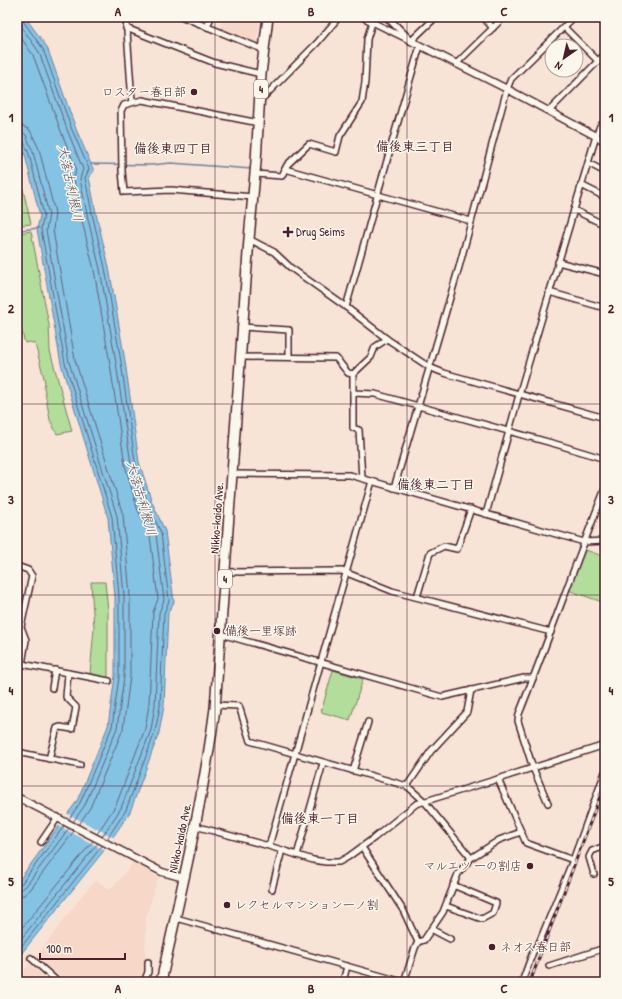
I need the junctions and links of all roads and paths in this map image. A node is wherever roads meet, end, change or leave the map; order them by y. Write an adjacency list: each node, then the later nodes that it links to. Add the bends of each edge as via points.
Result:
1 (126, 17): 15 (street)
2 (183, 17): 13 (street)
3 (211, 17): 13 (street)
4 (268, 17): 19 (highway, 4)
5 (339, 17): 25 (street)
6 (362, 17): 12 (street)
7 (387, 17): 17 (street)
8 (436, 17): 17 (street)
9 (483, 17): 16 (street)
10 (504, 17): 16 (street)
11 (574, 17): 14 (street)
12 (372, 23): 17 (street); 33 (street, via 367,39 362,102 340,136 336,152 309,144)
13 (207, 27): 19 (street)
14 (564, 27): 21 (street); 24 (street, via 511,79)
15 (126, 28): 23 (street, via 215,63); 26 (street)
16 (493, 28): 22 (street)
17 (411, 41): 18 (street)
18 (420, 46): 22 (street); 37 (street)
19 (264, 50): 23 (highway, 4)
20 (605, 54): 21 (street)
21 (598, 61): 27 (street)
22 (457, 63): 24 (street)
23 (261, 74): 25 (highway, 4)
24 (507, 89): 27 (street); 41 (street)
25 (260, 101): 29 (highway, 4)
26 (132, 102): 29 (street, via 142,100); 38 (street, via 124,105 121,112 124,192 171,190)
27 (549, 111): 30 (street)
28 (605, 121): 30 (street)
29 (259, 123): 35 (highway, 4)
30 (596, 136): 31 (street); 32 (street)
31 (605, 141)
32 (588, 163): 34 (street); 36 (street)
33 (285, 169): 35 (street, via 282,176); 37 (street)
34 (605, 172)
35 (256, 173): 38 (highway, Nikko-kaido Ave. / 4)
36 (581, 185): 39 (street); 40 (street)
37 (378, 194): 41 (street); 47 (street)
38 (253, 197): 43 (highway, Nikko-kaido Ave. / 4)
39 (605, 197)
40 (574, 210): 42 (street); 44 (street)
41 (471, 221): 53 (street)
42 (605, 225)
43 (249, 238): 47 (street, via 274,252 291,268); 49 (highway, Nikko-kaido Ave. / 4)
44 (558, 262): 45 (street); 46 (street)
45 (605, 274)
46 (549, 292): 48 (street); 56 (street)
47 (346, 307): 50 (street)
48 (605, 308)
49 (243, 327): 51 (highway, Nikko-kaido Ave. / 4); 52 (street, via 289,330)
50 (387, 339): 53 (street); 54 (street, via 375,347 371,357)
51 (241, 357): 52 (street); 61 (highway, Nikko-kaido Ave. / 4)
52 (289, 357): 54 (street, via 336,358 348,373)
53 (429, 367): 56 (street); 57 (street)
54 (353, 374): 55 (street)
55 (353, 392): 57 (street, via 375,394); 62 (street, via 353,428 360,430)
56 (519, 395): 58 (street); 59 (street)
57 (418, 406): 59 (street); 64 (street)
58 (605, 418)
59 (509, 431): 60 (street); 67 (street)
60 (605, 458)
61 (233, 474): 62 (street, via 350,475); 71 (highway, Nikko-kaido Ave. / 4)
62 (362, 478): 63 (street)
63 (372, 481): 64 (street); 72 (street)
64 (394, 488): 66 (street)
65 (605, 489): 69 (street)
66 (471, 509): 67 (street); 73 (street, via 457,550 444,546 430,553)
67 (486, 514): 69 (street)
68 (605, 541): 69 (street)
69 (584, 542): 74 (street)
70 (17, 566): 77 (street, via 28,570 32,576 21,627 26,640)
71 (226, 572): 72 (street); 75 (highway, Nikko-kaido Ave. / 4)
72 (346, 572): 73 (street, via 392,591); 76 (street)
73 (417, 597): 74 (street)
74 (551, 632): 81 (street)
75 (221, 634): 76 (street); 85 (highway, Nikko-kaido Ave. / 4)
76 (320, 663): 84 (street, via 442,697); 89 (street)
77 (19, 665): 78 (street); 80 (street)
78 (54, 670): 79 (street); 83 (street)
79 (68, 673): 82 (street); 90 (street, via 66,697 76,707 72,729 57,728)
80 (17, 677)
81 (533, 678): 84 (street); 93 (street, via 518,721)
82 (109, 681)
83 (52, 688)
84 (471, 690): 97 (street, via 466,712 431,751)
85 (215, 705): 89 (street, via 239,706 250,741); 102 (highway, Nikko-kaido Ave. / 4)
86 (368, 722): 94 (street)
87 (605, 745): 93 (street)
88 (17, 752): 90 (street)
89 (295, 755): 91 (street); 105 (street)
90 (49, 759): 92 (street)
91 (324, 763): 94 (street); 109 (street)
92 (80, 765)
93 (533, 768): 96 (street); 100 (street)
94 (353, 771): 97 (street)
95 (605, 772): 111 (street)
96 (498, 779): 99 (street); 103 (street)
97 (406, 786): 99 (street)
98 (17, 797): 101 (street)
99 (424, 801): 106 (street, via 416,804); 110 (street)
100 (548, 803)
101 (58, 817): 104 (street); 113 (street, via 162,872)
102 (195, 826): 105 (street); 113 (highway, Nikko-kaido Ave. / 4)
103 (521, 832): 110 (street, via 499,840); 111 (street, via 526,843)
104 (41, 842)
105 (269, 846): 108 (street)
106 (362, 846): 109 (street, via 339,862 326,862); 120 (street, via 403,910)
107 (605, 846): 112 (street, via 592,851 589,857)
108 (282, 850): 109 (street); 115 (street)
109 (297, 855)
110 (471, 858): 114 (street)
111 (573, 860): 131 (street)
112 (594, 874)
113 (184, 878): 117 (highway, Nikko-kaido Ave. / 4)
114 (453, 885): 116 (street); 116 (street, via 496,903 493,913 482,919)
115 (272, 889)
116 (446, 906): 118 (street)
117 (176, 918): 124 (street); 128 (highway, Nikko-kaido Ave. / 4)
118 (431, 930): 119 (street); 120 (street, via 424,940)
119 (450, 939)
120 (418, 942): 130 (street)
121 (605, 948): 125 (street)
122 (31, 958): 126 (street)
123 (148, 962): 127 (street)
124 (347, 966): 129 (street); 130 (street)
125 (549, 966)
126 (58, 982)
127 (144, 982)
128 (161, 982)
129 (342, 982)
130 (404, 982)
131 (522, 982)

